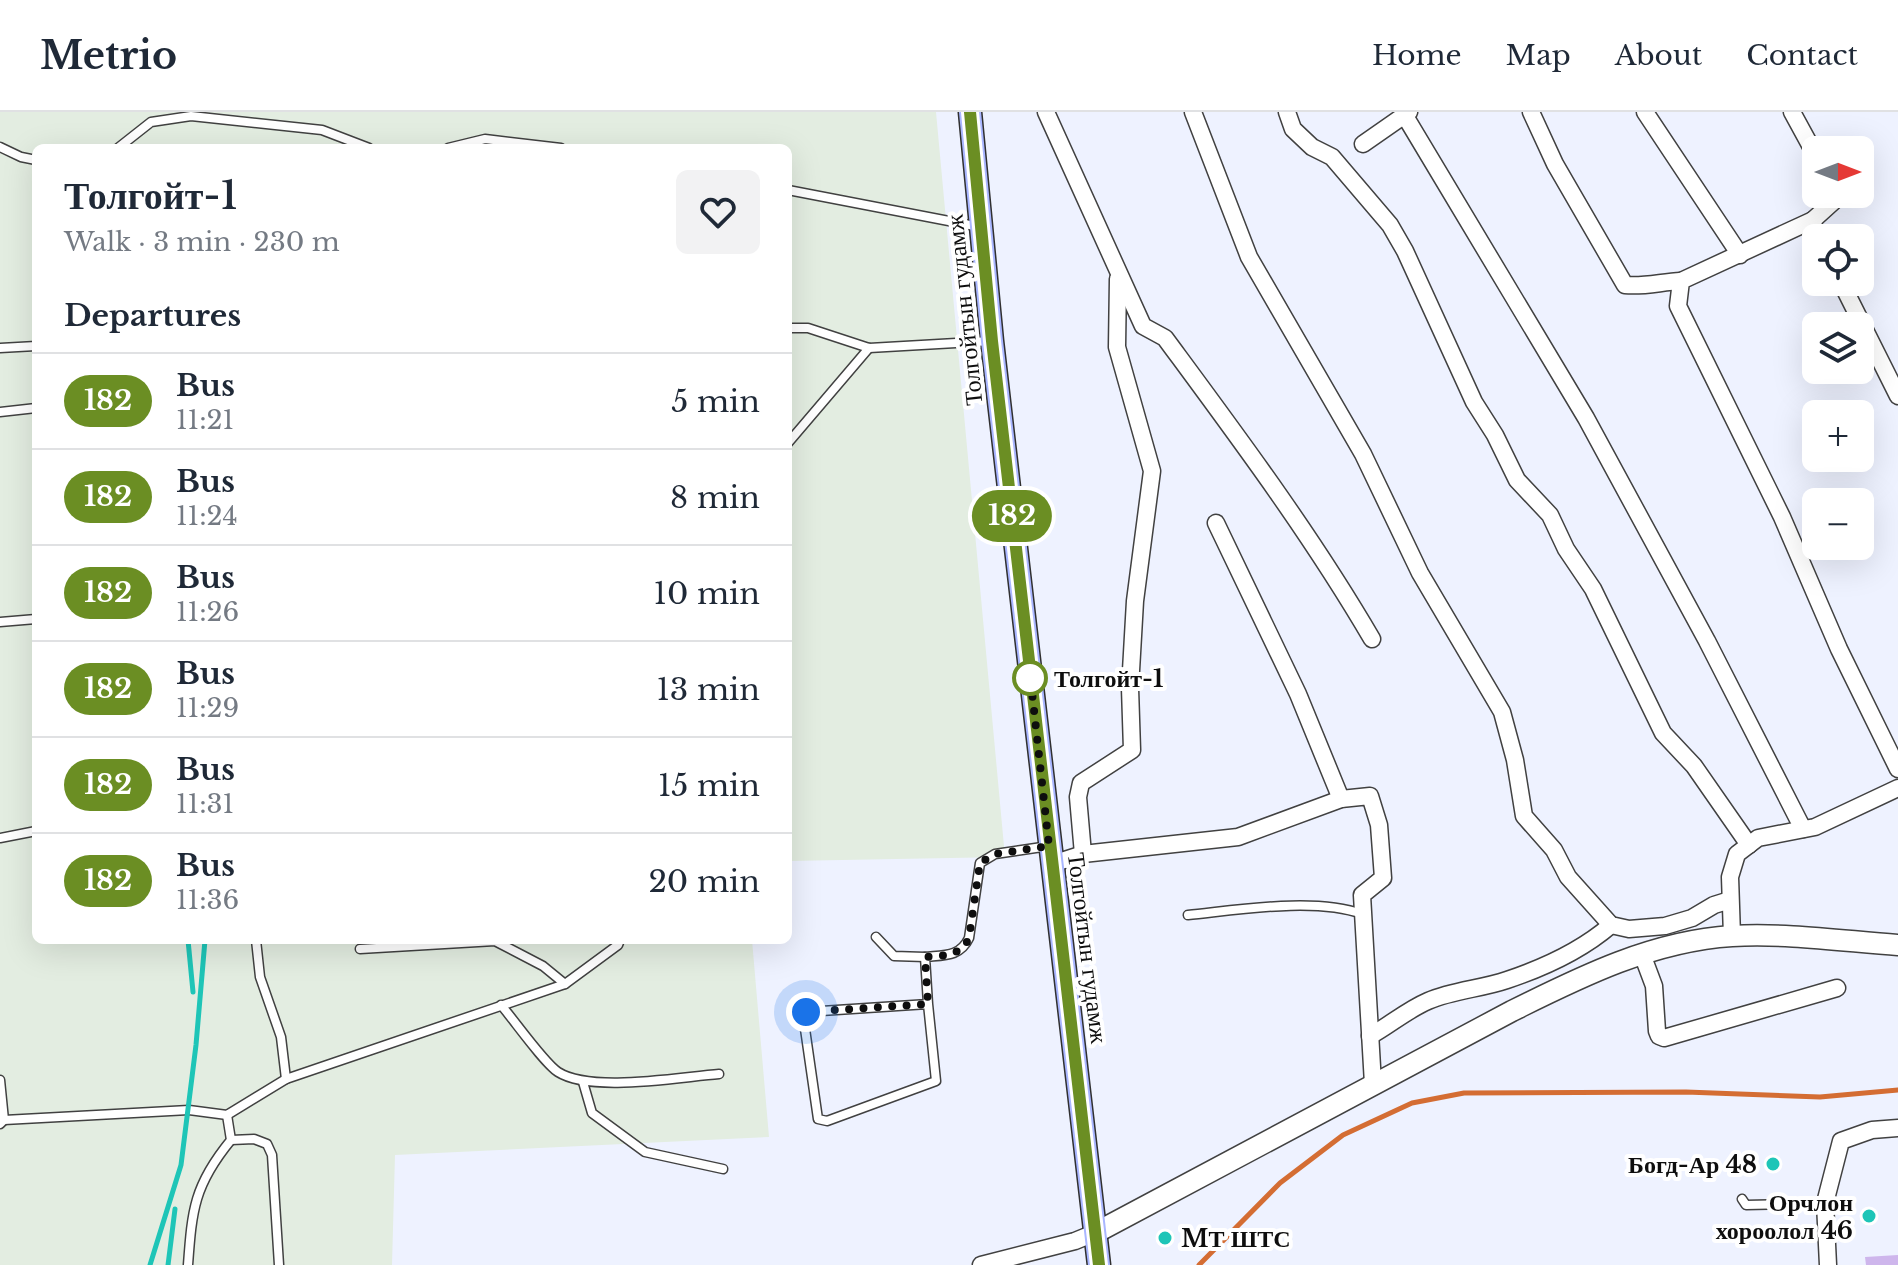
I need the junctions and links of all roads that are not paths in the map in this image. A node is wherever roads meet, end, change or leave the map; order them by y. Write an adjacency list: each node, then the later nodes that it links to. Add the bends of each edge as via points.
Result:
1 (970, 112): 24 (main road, Толгойтын гудамж)
2 (1046, 112): 26 (street)
3 (1193, 112): 54 (street, via 1249,257 1363,454 1420,573 1502,712 1524,816)
4 (1287, 112): 48 (street, via 1293,129 1332,157 1390,225 1474,402 1517,480 1550,515 1593,589 1663,733 1694,766)
5 (1381, 112): 11 (street)
6 (1531, 112): 27 (street, via 1625,285)
7 (1645, 112): 25 (street)
8 (1792, 112): 12 (street)
9 (1407, 114): 11 (street); 45 (street, via 1586,418)
10 (151, 117): 13 (lane); 14 (lane, via 191,116 322,130)
11 (1388, 128): 17 (street)
12 (1805, 136)
13 (122, 144)
14 (352, 144)
15 (464, 144): 16 (lane, via 485,139)
16 (527, 144)
17 (1363, 144)
18 (0, 147): 19 (lane)
19 (32, 159)
20 (792, 191): 24 (lane)
21 (1826, 208): 22 (street)
22 (1813, 220): 23 (street); 25 (street)
23 (1814, 224)
24 (981, 228): 30 (main road, Толгойтын гудамж)
25 (1740, 255): 27 (street)
26 (1118, 273): 41 (street, via 1143,326 1165,338 1282,496); 49 (street, via 1117,347 1152,471 1135,601 1132,750 1081,783)
27 (1681, 281): 42 (street, via 1678,306)
28 (1848, 296): 34 (street)
29 (792, 328): 33 (lane, via 808,328)
30 (992, 341): 33 (lane); 50 (main road, Толгойтын гудамж)
31 (32, 346): 32 (lane)
32 (0, 348)
33 (869, 348): 37 (lane)
34 (1898, 396)
35 (32, 408): 36 (lane)
36 (0, 412)
37 (792, 438)
38 (1216, 523): 44 (street, via 1298,694)
39 (32, 619): 40 (lane)
40 (0, 622)
41 (1372, 639)
42 (1898, 769)
43 (1898, 788): 45 (street)
44 (1341, 799): 49 (street, via 1238,837); 52 (street, via 1370,796 1379,825 1383,878 1362,895)
45 (1803, 829): 48 (street, via 1758,838)
46 (32, 832): 47 (lane)
47 (0, 838)
48 (1749, 845): 51 (street, via 1737,854)
49 (1083, 854): 50 (street)
50 (1050, 855): 64 (lane, via 986,857 977,873 964,947 956,954); 82 (main road, Толгойтын гудамж)
51 (1730, 900): 54 (street, via 1665,926); 55 (street)
52 (1363, 914): 53 (lane, via 1320,905); 69 (street)
53 (1188, 915)
54 (1611, 925): 69 (street, via 1566,954 1507,980 1431,999)
55 (1732, 936): 61 (street); 63 (street)
56 (876, 937): 64 (lane, via 894,956)
57 (256, 944): 71 (lane, via 260,977 281,1037)
58 (444, 944): 62 (lane)
59 (501, 944): 65 (lane)
60 (618, 944): 65 (lane)
61 (1898, 945)
62 (360, 949)
63 (1642, 954): 66 (street, via 1654,986 1657,1031 1664,1038); 74 (street, via 1559,988)
64 (925, 957): 67 (lane)
65 (565, 984): 68 (lane)
66 (1837, 988)
67 (928, 1004): 67 (lane, via 936,1081 827,1121 818,1119 803,1015)
68 (501, 1005): 71 (lane); 73 (lane, via 557,1072)
69 (1370, 1036): 74 (street)
70 (719, 1074): 73 (lane)
71 (286, 1079): 75 (lane)
72 (0, 1080): 76 (lane)
73 (583, 1082): 79 (lane, via 592,1113 645,1152)
74 (1373, 1084): 82 (street)
75 (227, 1115): 76 (lane, via 189,1110); 78 (lane)
76 (2, 1122)
77 (1898, 1128): 81 (street, via 1841,1141)
78 (231, 1140): 83 (lane, via 197,1192); 84 (lane, via 254,1139 267,1144 272,1155)
79 (723, 1169)
80 (1742, 1199): 81 (lane, via 1746,1205)
81 (1825, 1203): 87 (street)
82 (1097, 1232): 85 (street); 86 (main road, Толгойтын гудамж)
83 (188, 1265)
84 (279, 1265)
85 (981, 1265)
86 (1099, 1265)
87 (1828, 1265)

